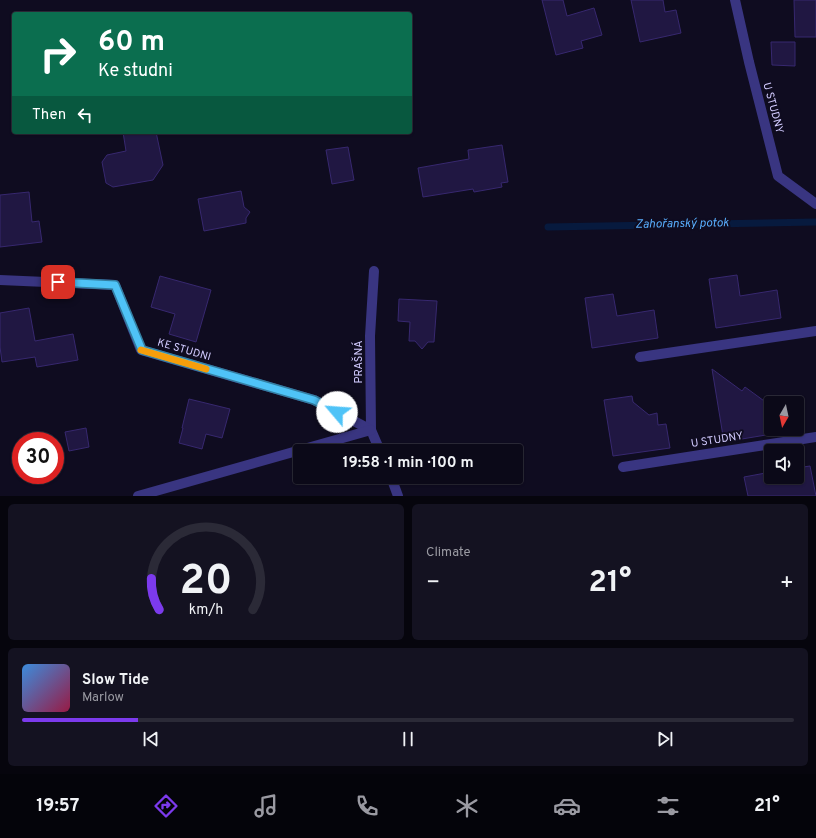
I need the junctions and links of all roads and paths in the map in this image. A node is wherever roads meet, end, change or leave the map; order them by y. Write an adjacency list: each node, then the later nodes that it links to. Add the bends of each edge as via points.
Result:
1 (736, 0): 2 (street, U STUDNY, via 778,176)
2 (816, 204)
3 (374, 270): 7 (street, PRAŠNÁ, via 370,336)
4 (0, 280): 7 (street, KE STUDNI, via 115,285 142,350 314,400)
5 (816, 331): 6 (street)
6 (640, 357)
7 (371, 430): 9 (street, PRAŠNÁ); 12 (street)
8 (816, 437): 10 (street, U STUDNY)
9 (377, 444)
10 (623, 467)
11 (394, 484): 13 (street)
12 (138, 496)
13 (398, 496)

